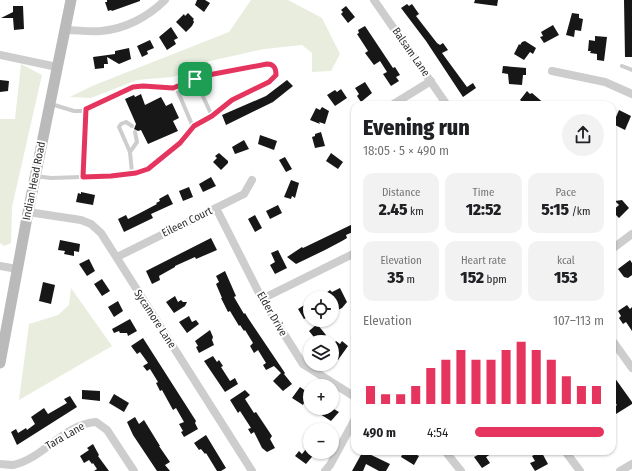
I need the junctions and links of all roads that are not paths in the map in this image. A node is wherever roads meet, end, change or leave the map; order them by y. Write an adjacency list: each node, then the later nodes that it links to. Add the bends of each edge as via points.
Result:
1 (71, 0): 4 (main road, Indian Head Road)
2 (165, 0): 4 (street, via 143,18 124,26 101,31)
3 (374, 0): 11 (street, Balsam Lane)
4 (66, 30): 7 (main road, Indian Head Road)
5 (0, 55): 7 (street)
6 (622, 66): 8 (lane)
7 (57, 67): 16 (main road, Indian Head Road)
8 (632, 70)
9 (552, 71): 13 (street, via 605,82)
10 (195, 79): 12 (lane); 18 (lane); 18 (lane, via 267,64 272,64 275,68 276,75 269,82 232,100)
11 (431, 81): 14 (street); 15 (street, Balsam Lane)
12 (176, 87): 17 (lane, via 133,87); 20 (lane)
13 (632, 94)
14 (398, 101)
15 (444, 101)
16 (49, 103): 17 (lane, via 74,111); 24 (main road, Indian Head Road)
17 (86, 109): 25 (lane)
18 (212, 116): 20 (lane)
19 (132, 126): 22 (lane, via 126,122 119,127)
20 (194, 127): 23 (lane, via 152,167)
21 (135, 132): 22 (lane, via 137,142)
22 (130, 152): 23 (lane)
23 (132, 173): 25 (lane)
24 (35, 176): 25 (lane); 28 (main road, Indian Head Road)
25 (83, 177)
26 (252, 180): 27 (street, Eileen Court, via 244,194)
27 (216, 208): 32 (street, Eileen Court); 35 (street, Elder Drive)
28 (28, 212): 32 (street, Sycamore Lane, via 81,220 91,224 101,233); 34 (main road, Indian Head Road)
29 (632, 234): 30 (street)
30 (616, 246)
31 (351, 255): 35 (street)
32 (116, 257): 46 (street, Sycamore Lane)
33 (0, 266): 34 (street)
34 (17, 269): 37 (main road, Indian Head Road)
35 (262, 299): 39 (street, Elder Drive, via 303,364)
36 (616, 346): 38 (street)
37 (0, 363)
38 (632, 368)
39 (351, 395)
40 (351, 426): 47 (street)
41 (448, 455): 48 (street)
42 (568, 455): 49 (street)
43 (0, 464): 45 (street, Tara Lane, via 13,465 85,423 96,422 108,430)
44 (632, 464): 50 (street)
45 (134, 471)
46 (252, 471)
47 (325, 471)
48 (461, 471)
49 (580, 471)
50 (620, 471)

